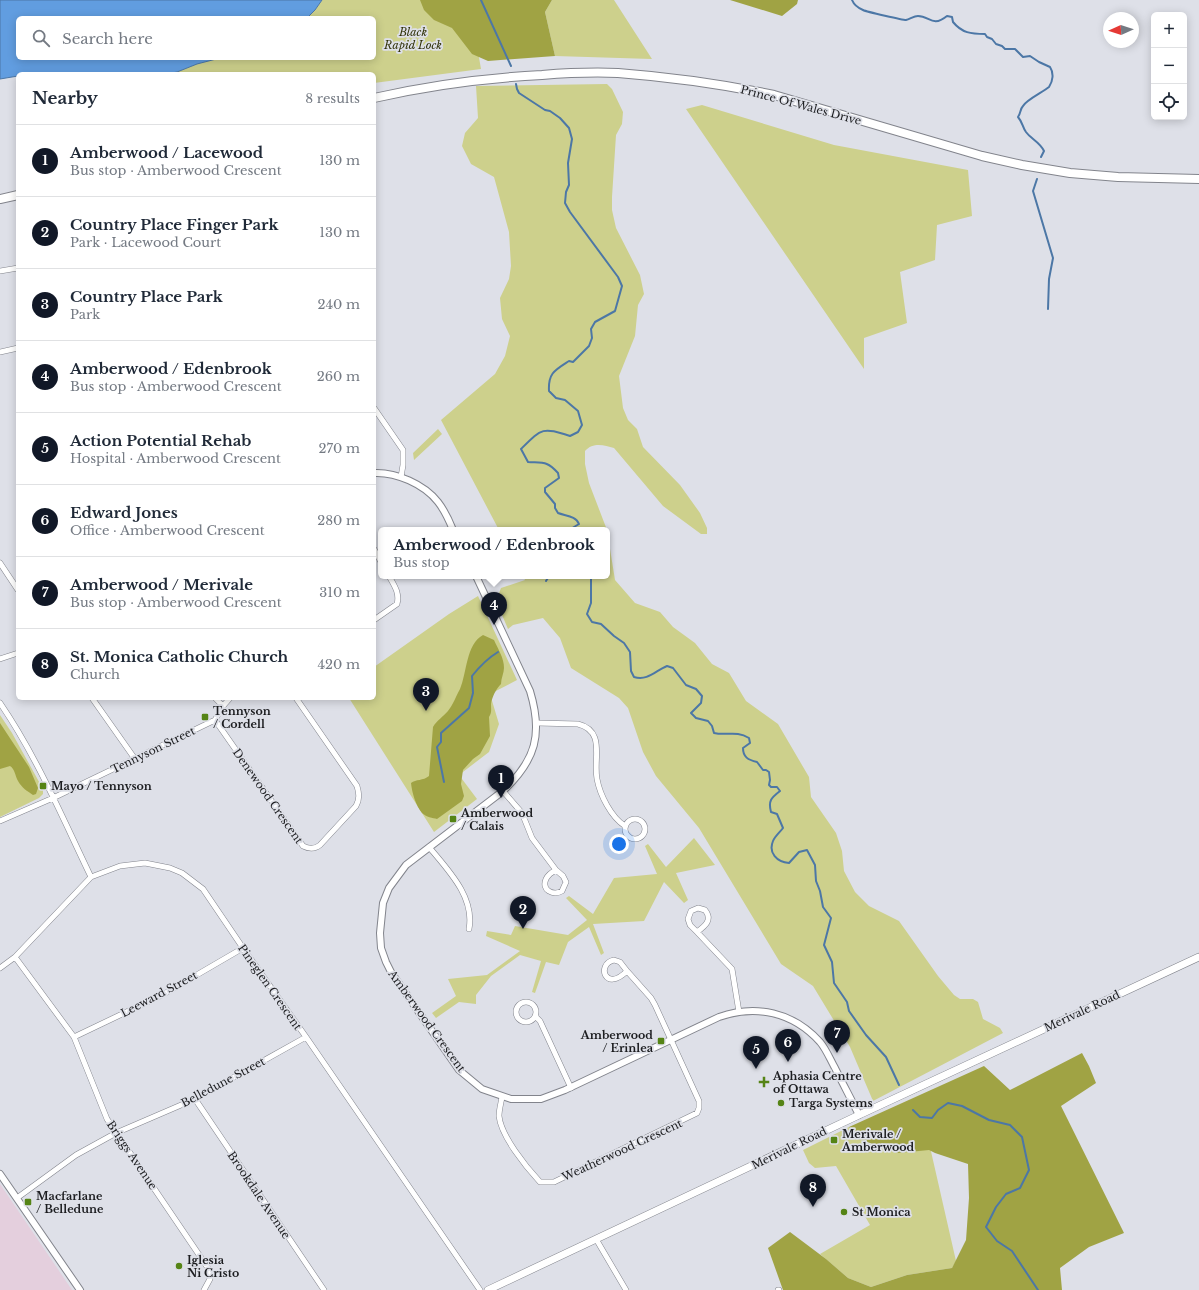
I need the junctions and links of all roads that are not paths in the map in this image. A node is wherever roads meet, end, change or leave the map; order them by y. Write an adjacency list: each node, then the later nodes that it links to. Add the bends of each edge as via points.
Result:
1 (376, 98): 2 (main road, Prince Of Wales Drive, via 436,85 495,78 616,73 677,78 774,95 982,156 1022,165 1118,177)
2 (1199, 179)
3 (16, 195): 4 (main road)
4 (0, 197)
5 (16, 268): 6 (street)
6 (0, 271)
7 (16, 348): 8 (street)
8 (0, 352)
9 (376, 411): 11 (street, via 403,450)
10 (376, 473): 11 (street)
11 (401, 477): 12 (street, via 413,482 437,501)
12 (452, 527)
13 (0, 563): 16 (street)
14 (390, 579): 17 (street, via 399,597 397,604)
15 (477, 579): 27 (street, Amberwood Crescent, via 530,690 536,710)
16 (16, 587)
17 (376, 619)
18 (16, 654): 19 (street)
19 (0, 659)
20 (93, 700): 28 (street)
21 (217, 700): 25 (street)
22 (228, 700): 25 (street)
23 (297, 700): 26 (street, Denewood Crescent, via 358,791 359,801 356,806 315,848 303,846)
24 (0, 703): 30 (street)
25 (223, 706): 26 (street)
26 (215, 720): 28 (street, Tennyson Street)
27 (536, 723): 29 (street, Amberwood Crescent, via 531,754 515,779); 32 (street, via 578,724 595,735 597,778 601,793)
28 (135, 759): 30 (street, Tennyson Street)
29 (503, 790): 33 (street, Amberwood Crescent); 34 (street, via 522,813 532,838)
30 (53, 798): 31 (street, Tennyson Street); 35 (street)
31 (0, 821)
32 (625, 826)
33 (429, 847): 36 (street, via 460,886 470,913); 49 (street, Amberwood Crescent, via 406,864 389,888 383,903 381,948 391,972 459,1070 482,1089)
34 (556, 870): 34 (street, via 548,875 545,881 546,888 552,893 562,891 566,882)
35 (91, 877): 38 (street, Pineglen Crescent, via 120,866 145,863 182,873 203,889); 39 (street, Pineglen Crescent)
36 (469, 929)
37 (697, 932): 37 (street, via 688,919 691,910 698,908 705,910 708,920); 43 (street, via 732,969)
38 (243, 948): 45 (street, Pineglen Crescent); 46 (street, Leeward Street, via 164,994)
39 (15, 957): 41 (street, Pineglen Crescent); 46 (street, Briggs Avenue)
40 (1199, 957): 51 (main road, Merivale Road)
41 (0, 968)
42 (627, 971): 42 (street, via 620,962 614,960 608,962 605,968 606,974 613,980); 47 (street, via 651,998)
43 (739, 1012): 47 (street, Amberwood Crescent, via 719,1018); 51 (street, Amberwood Crescent, via 769,1012 783,1015 809,1032 827,1052)
44 (536, 1016): 48 (street)
45 (306, 1036): 50 (street, Belledune Street); 59 (street, Pineglen Crescent)
46 (74, 1037): 52 (street, Briggs Avenue, via 107,1119)
47 (671, 1040): 48 (street, Amberwood Crescent); 49 (street, Weatherwood Crescent, via 700,1101 697,1113 554,1182 540,1182 504,1133 499,1115)
48 (571, 1088): 49 (street, Amberwood Crescent, via 541,1099 511,1100)
49 (502, 1097)
50 (195, 1099): 52 (street, Belledune Street); 58 (street, Brookdale Avenue)
51 (859, 1115): 55 (main road, Merivale Road)
52 (116, 1133): 54 (street, Belledune Street, via 76,1155); 57 (street, Briggs Avenue, via 208,1268 210,1279)
53 (0, 1174): 54 (street)
54 (17, 1198): 56 (street)
55 (596, 1239): 60 (main road, Merivale Road); 61 (street)
56 (80, 1290)
57 (204, 1290)
58 (324, 1290)
59 (480, 1290)
60 (488, 1290)
61 (626, 1290)

